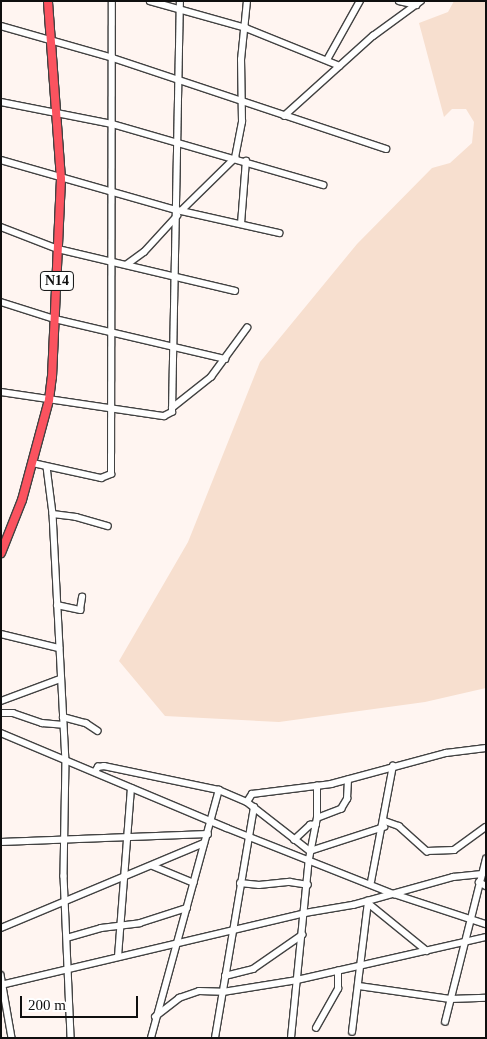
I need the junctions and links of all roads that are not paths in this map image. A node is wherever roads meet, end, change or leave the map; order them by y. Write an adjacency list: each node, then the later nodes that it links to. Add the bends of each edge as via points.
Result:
1 (48, 1): 12 (highway, N14)
2 (112, 1): 13 (street)
3 (150, 1): 9 (street)
4 (180, 1): 9 (street)
5 (247, 1): 11 (street)
6 (360, 1): 14 (street)
7 (399, 1): 8 (street)
8 (419, 3): 15 (street)
9 (180, 11): 11 (street); 16 (street)
10 (1, 26): 12 (street)
11 (246, 28): 14 (street); 18 (street, via 241,60)
12 (53, 42): 13 (street); 19 (highway, N14)
13 (112, 58): 16 (street); 21 (street)
14 (327, 60): 15 (street)
15 (340, 66): 20 (street)
16 (178, 81): 18 (street); 22 (street)
17 (1, 102): 19 (street)
18 (243, 104): 20 (street); 24 (street)
19 (58, 111): 21 (street); 27 (highway, N14)
20 (284, 116): 23 (street)
21 (112, 124): 22 (street); 29 (street)
22 (179, 144): 24 (street); 30 (street)
23 (386, 149)
24 (235, 158): 26 (street); 30 (street)
25 (1, 160): 27 (street)
26 (246, 161): 28 (street); 31 (street)
27 (61, 179): 29 (street); 34 (highway, N14)
28 (323, 185)
29 (111, 192): 30 (street); 35 (street)
30 (178, 212): 31 (street); 36 (street, via 144,252); 37 (street)
31 (240, 224): 33 (street)
32 (1, 227): 34 (street)
33 (279, 233)
34 (58, 249): 35 (street); 40 (highway, N14)
35 (110, 260): 36 (street); 42 (street)
36 (126, 264): 37 (street)
37 (176, 278): 38 (street); 43 (street)
38 (235, 291)
39 (1, 302): 40 (street)
40 (55, 319): 42 (street); 46 (highway, N14)
41 (246, 328): 44 (street)
42 (110, 331): 43 (street); 47 (street)
43 (173, 348): 44 (street); 48 (street)
44 (225, 359): 48 (street, via 202,386)
45 (1, 392): 46 (street)
46 (49, 400): 47 (street); 49 (highway, N14)
47 (110, 406): 48 (street, via 164,416 170,415); 50 (street, via 109,477)
48 (172, 408)
49 (32, 463): 50 (street); 53 (highway, N14)
50 (47, 467): 51 (street)
51 (53, 514): 52 (street); 55 (street)
52 (108, 526)
53 (1, 553)
54 (82, 597): 55 (street, via 80,610)
55 (57, 605): 57 (street)
56 (1, 634): 57 (street)
57 (59, 648): 58 (street)
58 (60, 679): 59 (street); 61 (street)
59 (1, 700)
60 (1, 713): 62 (street)
61 (63, 717): 62 (street); 63 (street, via 86,722)
62 (63, 725): 66 (street)
63 (98, 731)
64 (1, 733): 66 (street)
65 (486, 748): 67 (street, via 464,749)
66 (66, 760): 68 (street); 82 (street)
67 (393, 766): 69 (street); 77 (street)
68 (95, 772): 71 (street); 72 (street, via 104,766)
69 (348, 780): 70 (street); 75 (street, via 347,799 341,809)
70 (317, 786): 73 (street, via 252,794); 75 (street)
71 (131, 788): 76 (street); 81 (street)
72 (219, 790): 73 (street); 76 (street)
73 (247, 802): 74 (street)
74 (254, 807): 80 (street); 83 (street)
75 (316, 821): 83 (street); 86 (street)
76 (212, 822): 79 (street); 80 (street)
77 (384, 824): 78 (street, via 400,826 427,852 454,850); 86 (street); 93 (street)
78 (486, 827)
79 (208, 834): 81 (street); 85 (street)
80 (247, 835): 87 (street); 92 (street)
81 (127, 837): 82 (street); 90 (street)
82 (64, 840): 84 (street); 99 (street)
83 (294, 840): 86 (street)
84 (1, 842)
85 (204, 843): 89 (street); 94 (street)
86 (310, 851): 87 (street)
87 (309, 859): 93 (street); 95 (street)
88 (486, 859): 91 (street)
89 (153, 866): 90 (street); 94 (street)
90 (124, 878): 99 (street); 104 (street)
91 (482, 879): 96 (street); 97 (street, via 453,877); 102 (street)
92 (240, 882): 95 (street); 106 (street)
93 (372, 882): 97 (street)
94 (194, 883): 100 (street)
95 (308, 885): 101 (street)
96 (486, 886)
97 (394, 894): 98 (street); 102 (street)
98 (368, 902): 101 (street); 112 (street); 114 (street)
99 (66, 903): 105 (street); 109 (street)
100 (187, 908): 104 (street, via 140,924); 111 (street)
101 (306, 913): 106 (street); 107 (street)
102 (471, 919): 103 (street); 110 (street)
103 (486, 924)
104 (120, 925): 109 (street); 113 (street)
105 (1, 928)
106 (232, 930): 111 (street); 118 (street)
107 (302, 935): 118 (street, via 253,969); 119 (street)
108 (486, 937): 110 (street)
109 (67, 938): 115 (street)
110 (466, 942): 112 (street); 124 (street)
111 (175, 944): 113 (street); 125 (street)
112 (427, 951): 114 (street)
113 (118, 958): 115 (street)
114 (362, 966): 116 (street); 121 (street)
115 (70, 969): 120 (street); 130 (street)
116 (338, 971): 119 (street); 127 (street, via 338,989)
117 (1, 975): 120 (street)
118 (226, 976): 122 (street)
119 (297, 980): 122 (street); 133 (street)
120 (2, 985): 129 (street)
121 (360, 986): 124 (street); 128 (street)
122 (223, 992): 125 (street, via 206,989 183,996); 132 (street)
123 (486, 998): 124 (street)
124 (450, 999): 126 (street)
125 (155, 1017): 131 (street)
126 (445, 1022)
127 (316, 1028)
128 (352, 1032)
129 (12, 1038)
130 (71, 1038)
131 (151, 1038)
132 (215, 1038)
133 (291, 1038)

